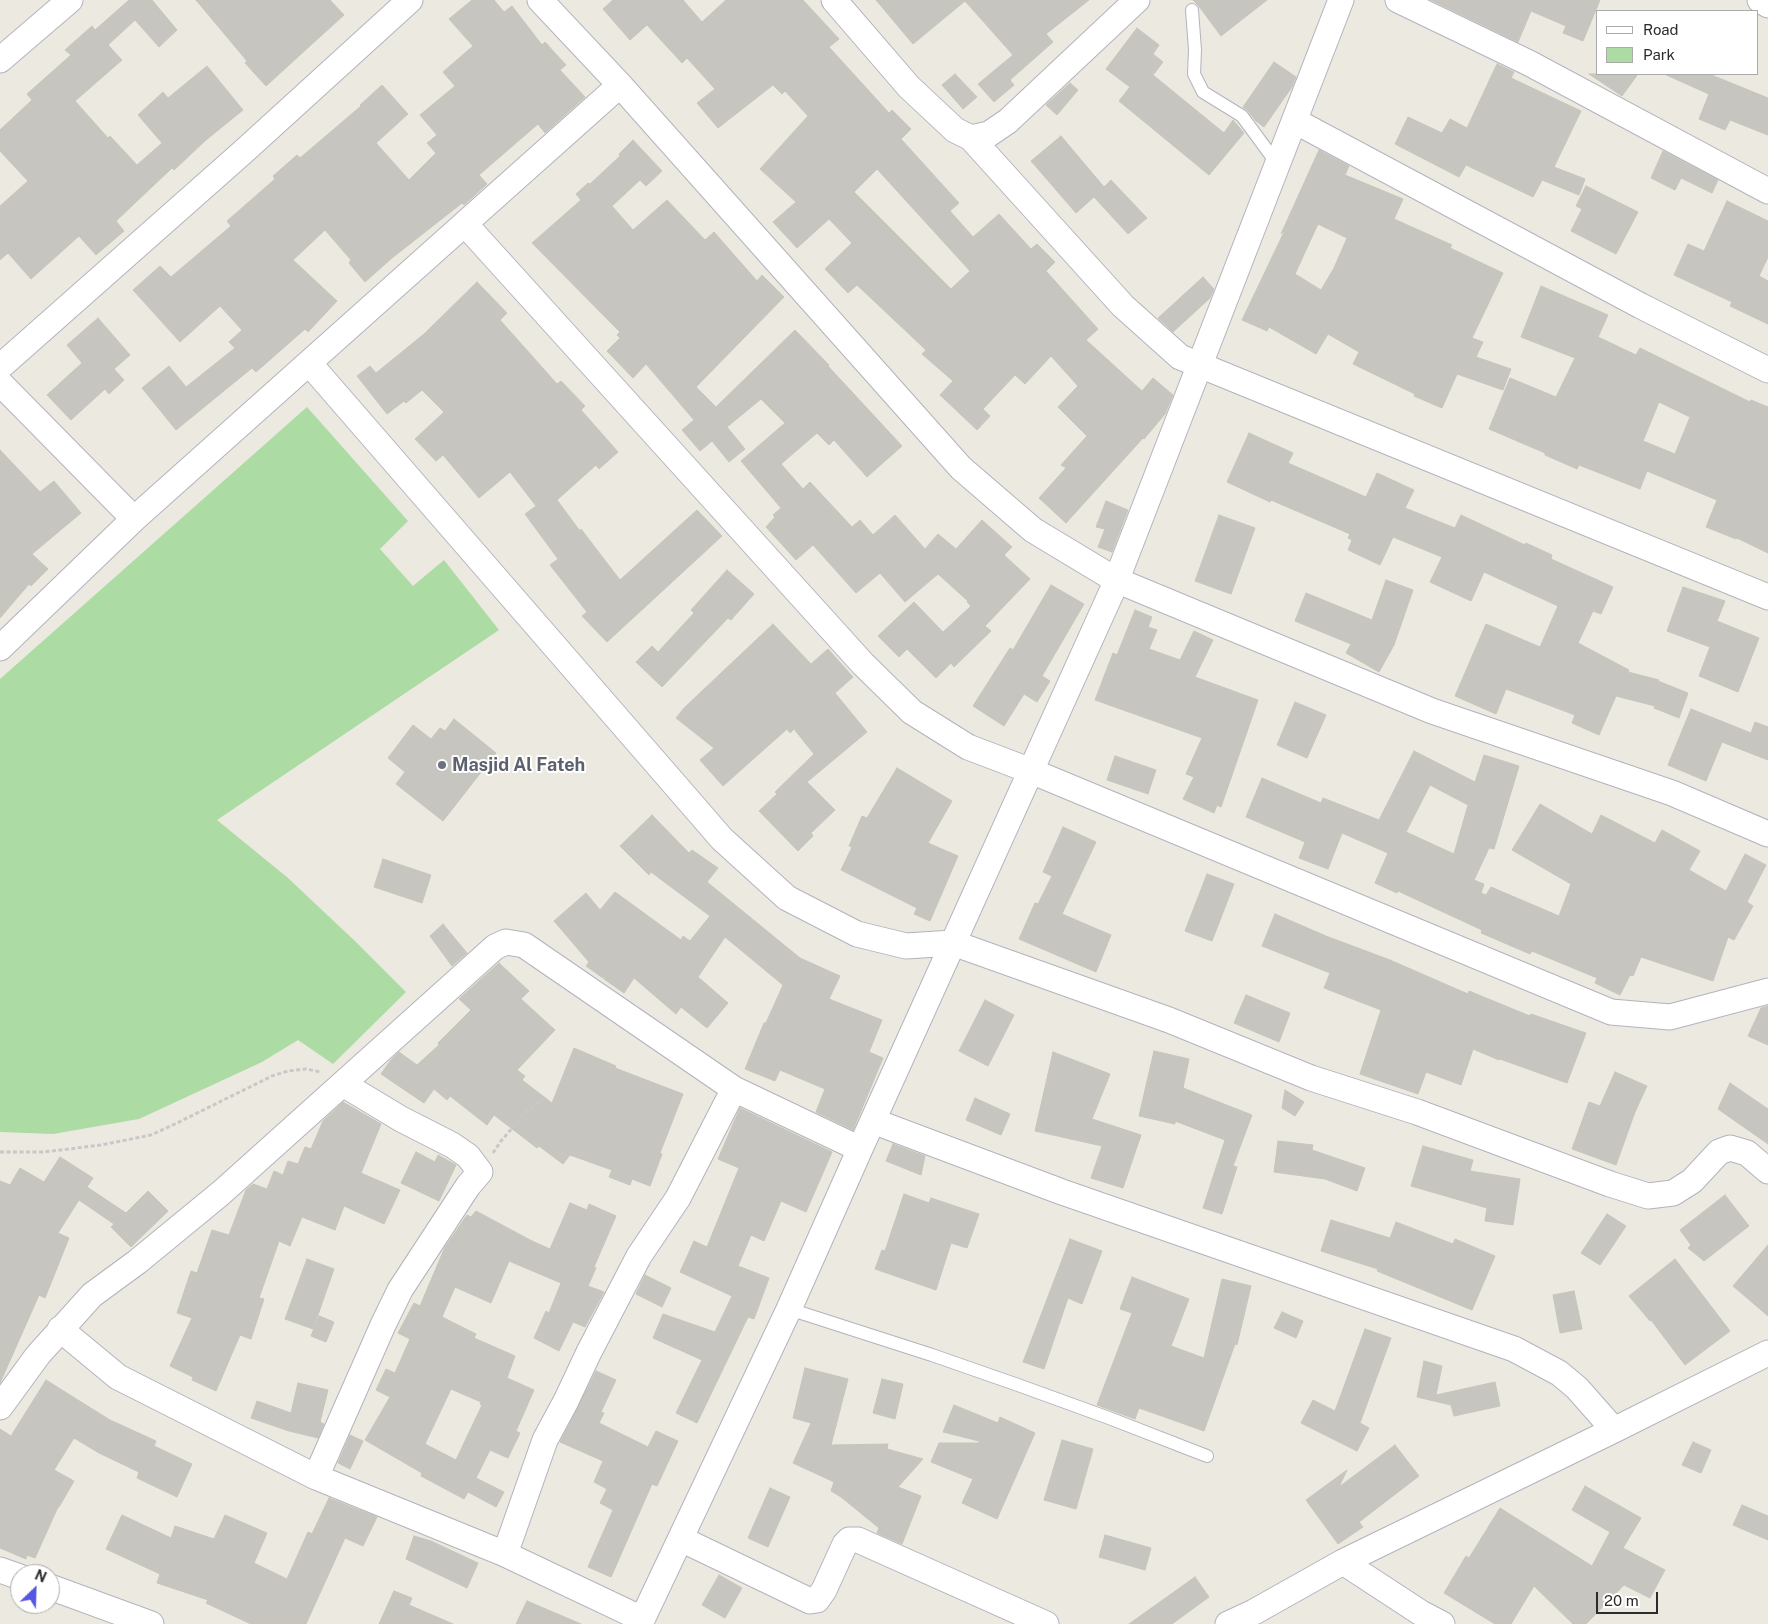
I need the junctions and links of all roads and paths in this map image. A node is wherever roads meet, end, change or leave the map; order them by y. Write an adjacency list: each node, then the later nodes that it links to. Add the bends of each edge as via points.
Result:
1 (70, 0): 11 (street)
2 (410, 0): 20 (street)
3 (540, 0): 12 (street)
4 (834, 0): 14 (street, via 909,87 955,130)
5 (1137, 0): 14 (street, via 1008,121 989,134)
6 (1341, 0): 13 (street)
7 (1398, 0): 16 (street, via 1529,63)
8 (1760, 0): 9 (street)
9 (1768, 4)
10 (1192, 10): 15 (lane, via 1194,74 1203,92 1242,116)
11 (0, 60)
12 (620, 85): 17 (street); 24 (street, via 961,468 1033,530)
13 (1295, 120): 15 (street); 21 (street)
14 (971, 138): 19 (street, via 1123,306 1180,356)
15 (1278, 164): 19 (street)
16 (1768, 191)
17 (465, 224): 18 (street); 27 (street, via 864,664 912,712 968,747)
18 (309, 363): 23 (street); 29 (street, via 722,839 788,898 857,934 906,946)
19 (1200, 365): 24 (street); 25 (street)
20 (0, 367)
21 (1768, 370)
22 (0, 383): 23 (street)
23 (134, 519): 26 (street)
24 (1116, 580): 27 (street); 28 (street, via 1432,711 1672,793)
25 (1768, 597)
26 (0, 648)
27 (1030, 771): 29 (street); 30 (street, via 1611,1012 1670,1017)
28 (1768, 834)
29 (953, 943): 34 (street); 37 (street, via 1169,1020 1311,1078 1417,1112 1648,1196 1673,1193 1692,1180 1719,1152 1730,1148 1747,1154)
30 (1768, 991)
31 (343, 1084): 32 (street, via 495,948 506,942 524,946); 36 (path, via 329,1074 306,1069 288,1071 151,1135 44,1152); 38 (street, via 452,1145 468,1156); 40 (street, via 221,1193 92,1295)
32 (734, 1089): 35 (street); 47 (street, via 678,1198 639,1256 545,1440)
33 (542, 1099): 38 (path, via 501,1141)
34 (873, 1121): 35 (street); 43 (street, via 1062,1192 1514,1349 1559,1373 1577,1388)
35 (860, 1149): 39 (street)
36 (0, 1152)
37 (1768, 1170)
38 (480, 1172): 45 (street, via 400,1290)
39 (789, 1309): 44 (lane, via 1010,1382); 46 (street)
40 (60, 1329): 42 (street); 45 (street, via 118,1377)
41 (1768, 1353): 43 (street)
42 (0, 1407)
43 (1614, 1430): 48 (street)
44 (1207, 1456)
45 (316, 1477): 47 (street)
46 (681, 1540): 50 (street); 52 (street, via 810,1601 817,1600 824,1590 844,1544 858,1540)
47 (505, 1554): 50 (street)
48 (1343, 1562): 53 (street); 54 (street)
49 (60, 1591): 51 (street)
50 (641, 1621)
51 (151, 1624)
52 (1046, 1624)
53 (1228, 1624)
54 (1442, 1624)

